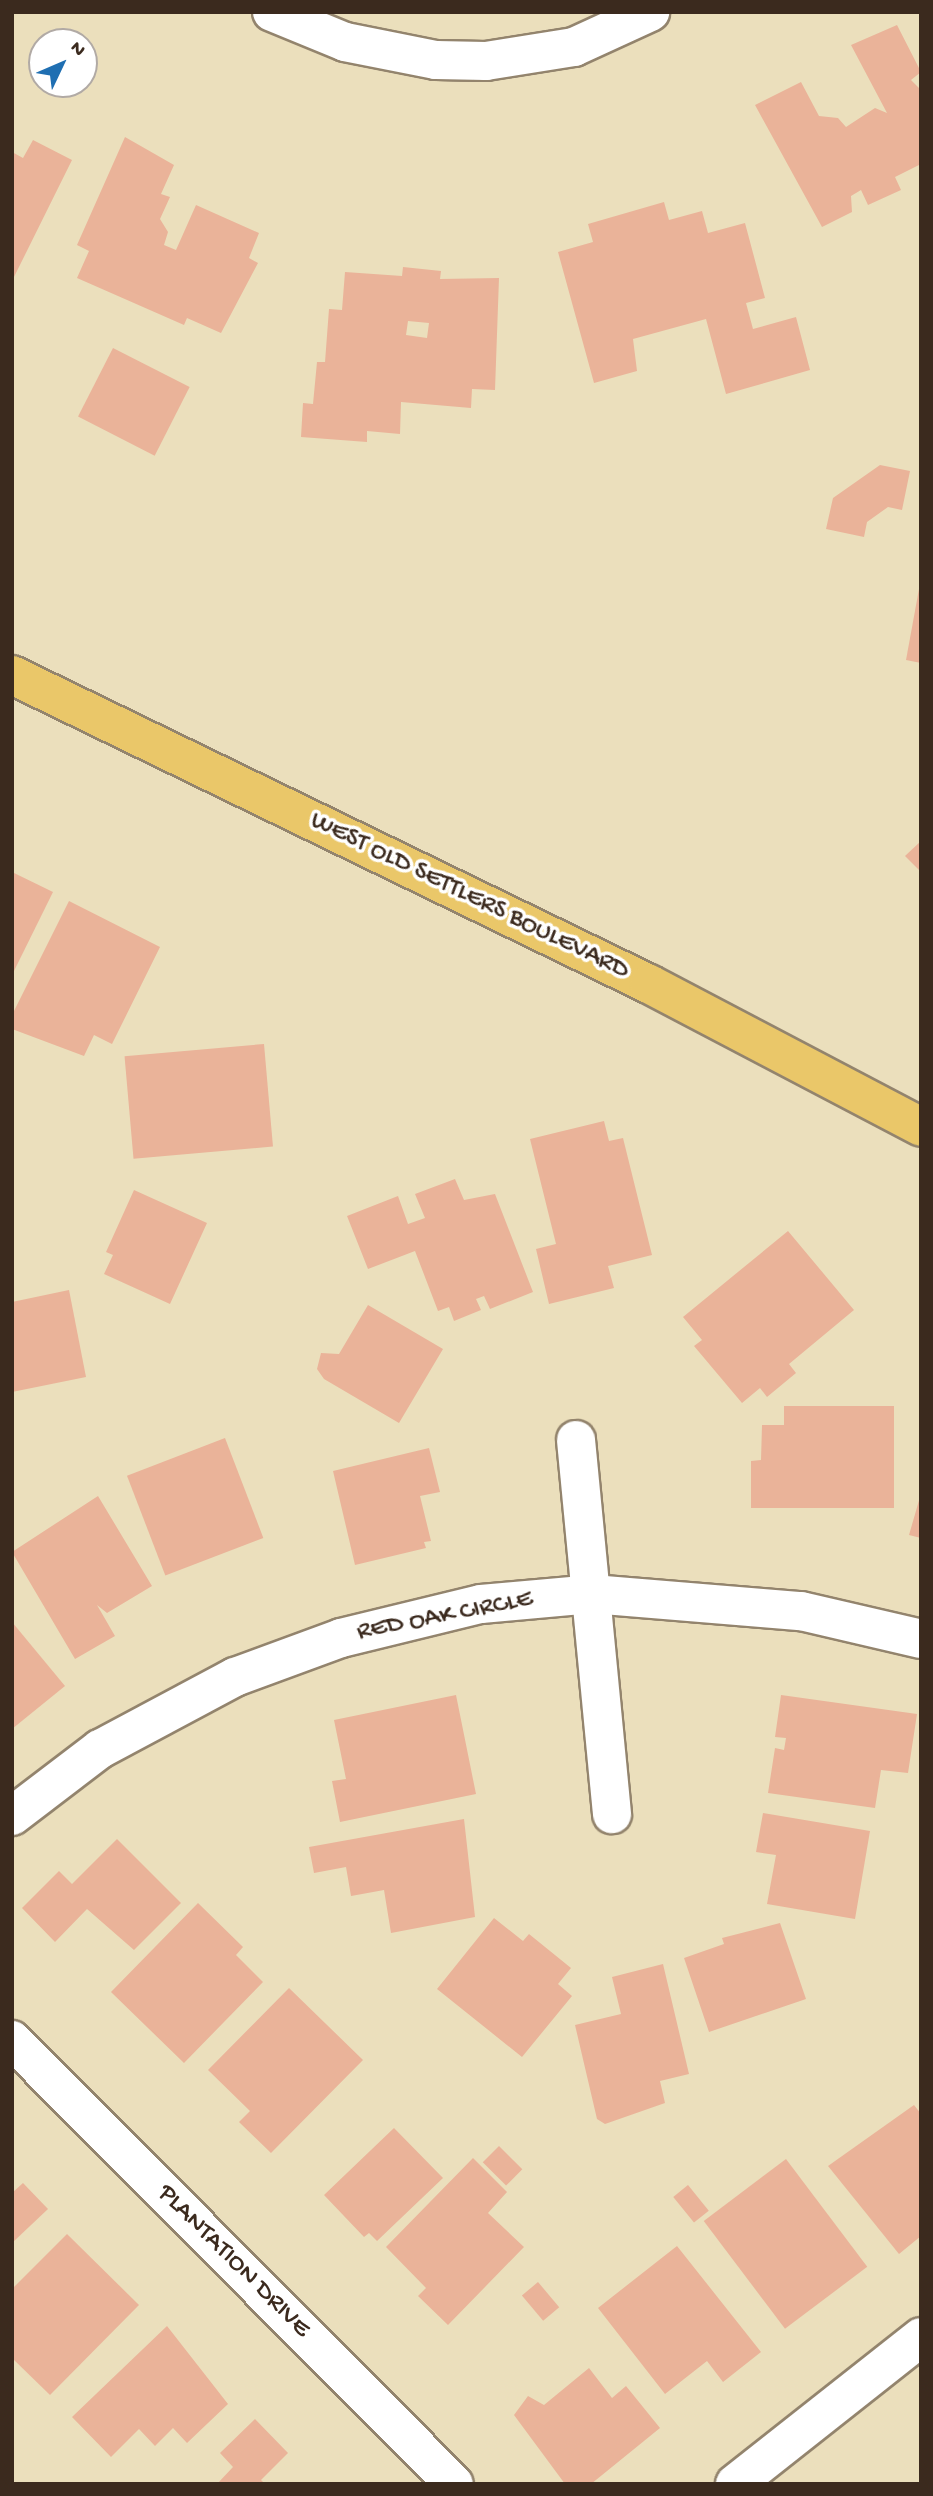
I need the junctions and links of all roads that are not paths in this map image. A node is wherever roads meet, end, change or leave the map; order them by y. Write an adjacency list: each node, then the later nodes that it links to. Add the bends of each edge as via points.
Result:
1 (272, 12): 2 (street, via 345,42 436,60 486,61 574,47)
2 (650, 12)
3 (12, 675): 4 (main road, WEST OLD SETTLERS BOULEVARD, via 649,984)
4 (921, 1127)
5 (576, 1440): 6 (street)
6 (593, 1594): 7 (street, RED OAK CIRCLE, via 801,1611); 8 (street); 9 (street, RED OAK CIRCLE, via 481,1604 409,1619 234,1677 100,1749)
7 (921, 1639)
8 (612, 1814)
9 (12, 1816)
10 (12, 2040): 12 (street, PLANTATION DRIVE)
11 (921, 2337): 13 (street)
12 (454, 2484)
13 (735, 2484)

